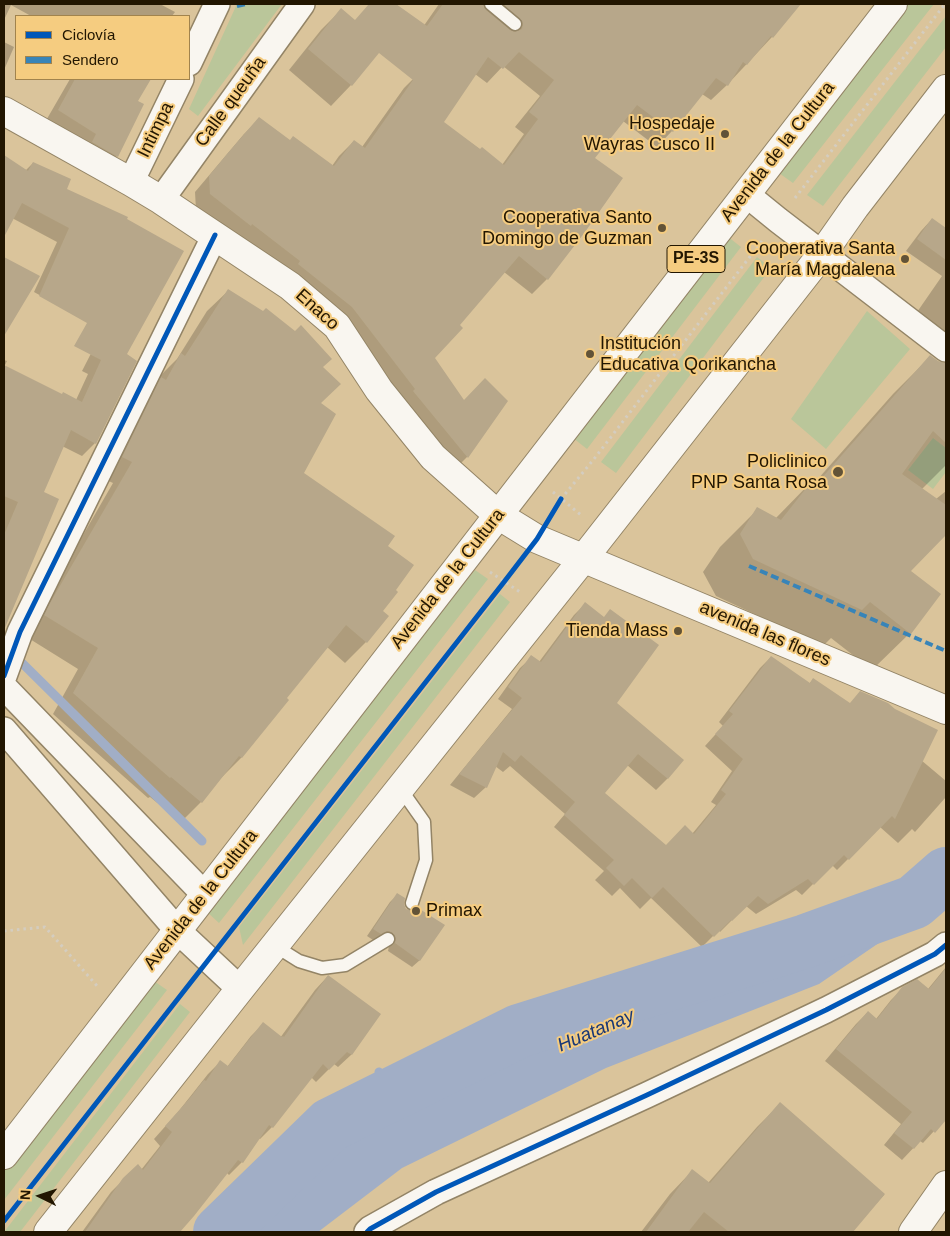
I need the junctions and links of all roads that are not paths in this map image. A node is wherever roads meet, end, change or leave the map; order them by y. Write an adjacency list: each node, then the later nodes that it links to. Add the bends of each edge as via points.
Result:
1 (217, 4): 6 (street)
2 (302, 4): 12 (street, Calle queuña)
3 (490, 4): 5 (lane)
4 (893, 4): 11 (main road, Avenida de la Cultura / PE-3S)
5 (515, 24)
6 (190, 61)
7 (181, 80): 10 (street, Intimpa)
8 (946, 89): 14 (main road)
9 (4, 111): 10 (main road, Enaco)
10 (131, 182): 12 (main road, Enaco)
11 (746, 194): 14 (street); 16 (main road, Avenida de la Cultura / PE-3S)
12 (161, 200): 13 (main road, Enaco)
13 (214, 235): 16 (main road, Enaco, via 290,286 337,326 379,390 433,457); 18 (street, via 20,632)
14 (822, 254): 15 (street); 17 (main road)
15 (946, 349)
16 (498, 515): 17 (main road, Enaco, via 536,539); 23 (main road, Avenida de la Cultura)
17 (583, 559): 20 (main road, avenida las flores); 22 (main road)
18 (4, 676)
19 (4, 687): 23 (street)
20 (946, 710)
21 (4, 730): 25 (street)
22 (400, 788): 24 (lane, via 424,822 426,860); 28 (main road)
23 (205, 895): 25 (main road, Avenida de la Cultura)
24 (412, 903)
25 (178, 930): 29 (street); 30 (main road, Avenida de la Cultura)
26 (388, 939): 28 (lane, via 344,965 322,968 299,961)
27 (946, 945): 33 (street, via 935,954 826,1010 436,1192)
28 (275, 946): 29 (main road)
29 (240, 989): 32 (main road)
30 (4, 1155)
31 (946, 1185): 34 (main road)
32 (48, 1232)
33 (367, 1232)
34 (913, 1232)

